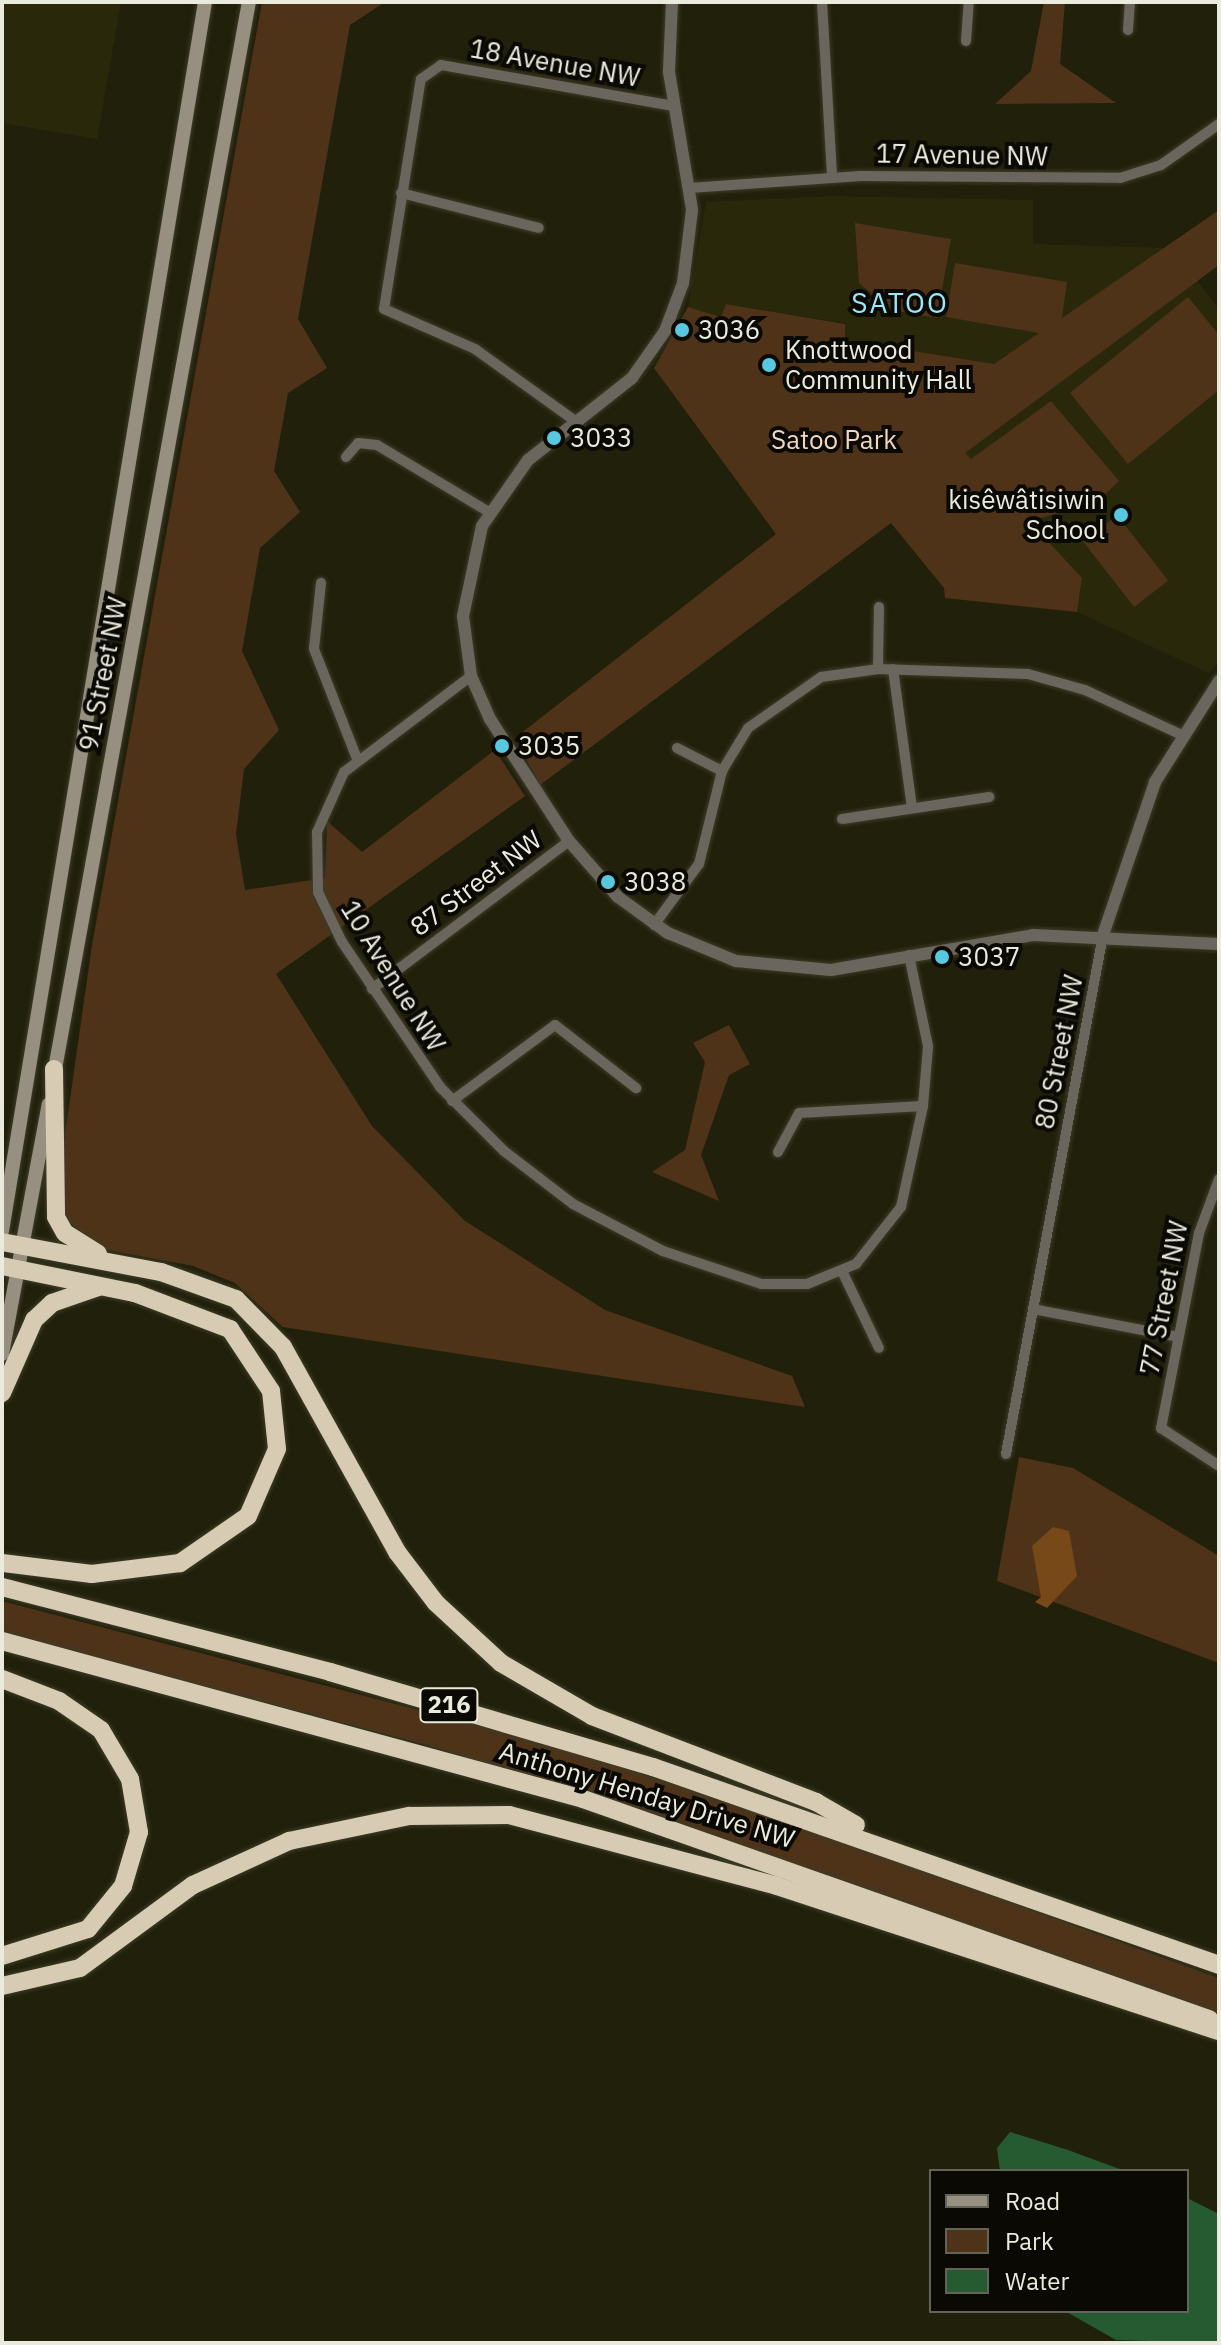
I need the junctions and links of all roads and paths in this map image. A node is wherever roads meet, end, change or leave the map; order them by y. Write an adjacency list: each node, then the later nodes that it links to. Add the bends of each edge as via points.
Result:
1 (205, 2): 43 (main road, 91 Street NW, via 53,888)
2 (249, 2): 37 (main road, 91 Street NW)
3 (672, 2): 9 (street)
4 (822, 2): 11 (street)
5 (969, 2): 8 (street)
6 (1130, 2): 7 (street)
7 (1128, 30)
8 (966, 41)
9 (674, 106): 12 (street); 13 (street, 18 Avenue NW, via 428,68)
10 (1219, 124): 11 (street, 17 Avenue NW, via 1161,165 1120,178)
11 (832, 177): 12 (street, 17 Avenue NW)
12 (689, 188): 15 (street, via 690,250 665,331 621,390)
13 (401, 193): 14 (street); 15 (street, via 384,309 475,349)
14 (539, 228)
15 (578, 423): 17 (street, via 528,460)
16 (346, 457): 17 (street, via 358,443 377,445)
17 (489, 512): 22 (street, via 464,598)
18 (321, 583): 26 (street, via 314,649)
19 (879, 607): 20 (street)
20 (878, 669): 21 (street); 27 (street, via 821,677 748,728)
21 (893, 669): 24 (street, via 1044,678); 29 (street)
22 (471, 676): 26 (street); 31 (street, via 495,728)
23 (1219, 681): 24 (street, 80 Street NW)
24 (1180, 734): 33 (street, 80 Street NW, via 1131,838)
25 (677, 748): 27 (street)
26 (357, 759): 36 (street, 10 Avenue NW, via 323,811 315,866 326,914)
27 (722, 771): 32 (street, via 699,864)
28 (989, 797): 29 (street)
29 (912, 808): 30 (street)
30 (842, 819)
31 (569, 841): 32 (street); 36 (street, 87 Street NW)
32 (654, 925): 35 (street, via 716,955 782,969 831,970)
33 (1103, 935): 34 (street); 35 (street, via 1033,935); 50 (street, 80 Street NW)
34 (1219, 944)
35 (909, 955): 40 (street, via 928,1046)
36 (372, 989): 39 (street, 10 Avenue NW)
37 (54, 1069): 45 (main road, 91 Street NW); 47 (highway, via 56,1217 83,1247)
38 (636, 1088): 39 (street, via 555,1025)
39 (452, 1101): 48 (street, 10 Avenue NW, via 536,1178 602,1221 695,1264 784,1286)
40 (923, 1106): 41 (street, via 795,1114); 48 (street, via 897,1215 876,1247)
41 (778, 1152)
42 (1219, 1179): 51 (street, 77 Street NW, via 1205,1204)
43 (2, 1231)
44 (2, 1242): 45 (highway)
45 (24, 1247): 46 (main road, 91 Street NW); 47 (highway)
46 (11, 1268): 49 (highway); 53 (main road, 91 Street NW)
47 (139, 1268): 61 (highway, via 203,1284 262,1322 397,1552 436,1603 501,1663 592,1716 816,1802)
48 (843, 1273): 52 (street)
49 (101, 1286): 54 (highway, via 52,1303 34,1320); 57 (highway, via 212,1320 243,1344 271,1391 272,1467 230,1535 180,1563 92,1574)
50 (1033, 1309): 51 (street); 55 (street, 80 Street NW)
51 (1178, 1337): 56 (street, 77 Street NW, via 1161,1428)
52 (879, 1348)
53 (2, 1354)
54 (2, 1393)
55 (1006, 1454)
56 (1219, 1466)
57 (2, 1563)
58 (2, 1587): 61 (highway, Anthony Henday Drive NW / 216, via 439,1702)
59 (2, 1641): 65 (highway, Anthony Henday Drive NW / 216, via 583,1799 871,1895)
60 (2, 1679): 62 (highway, via 59,1701 101,1730 130,1779 139,1832 123,1886 88,1929)
61 (889, 1845): 63 (highway, Anthony Henday Drive NW / 216)
62 (2, 1956)
63 (1219, 1965)
64 (2, 1986): 66 (highway, via 80,1968 193,1885 289,1841 409,1816 509,1815 777,1886)
65 (1219, 2022)
66 (1219, 2031)

